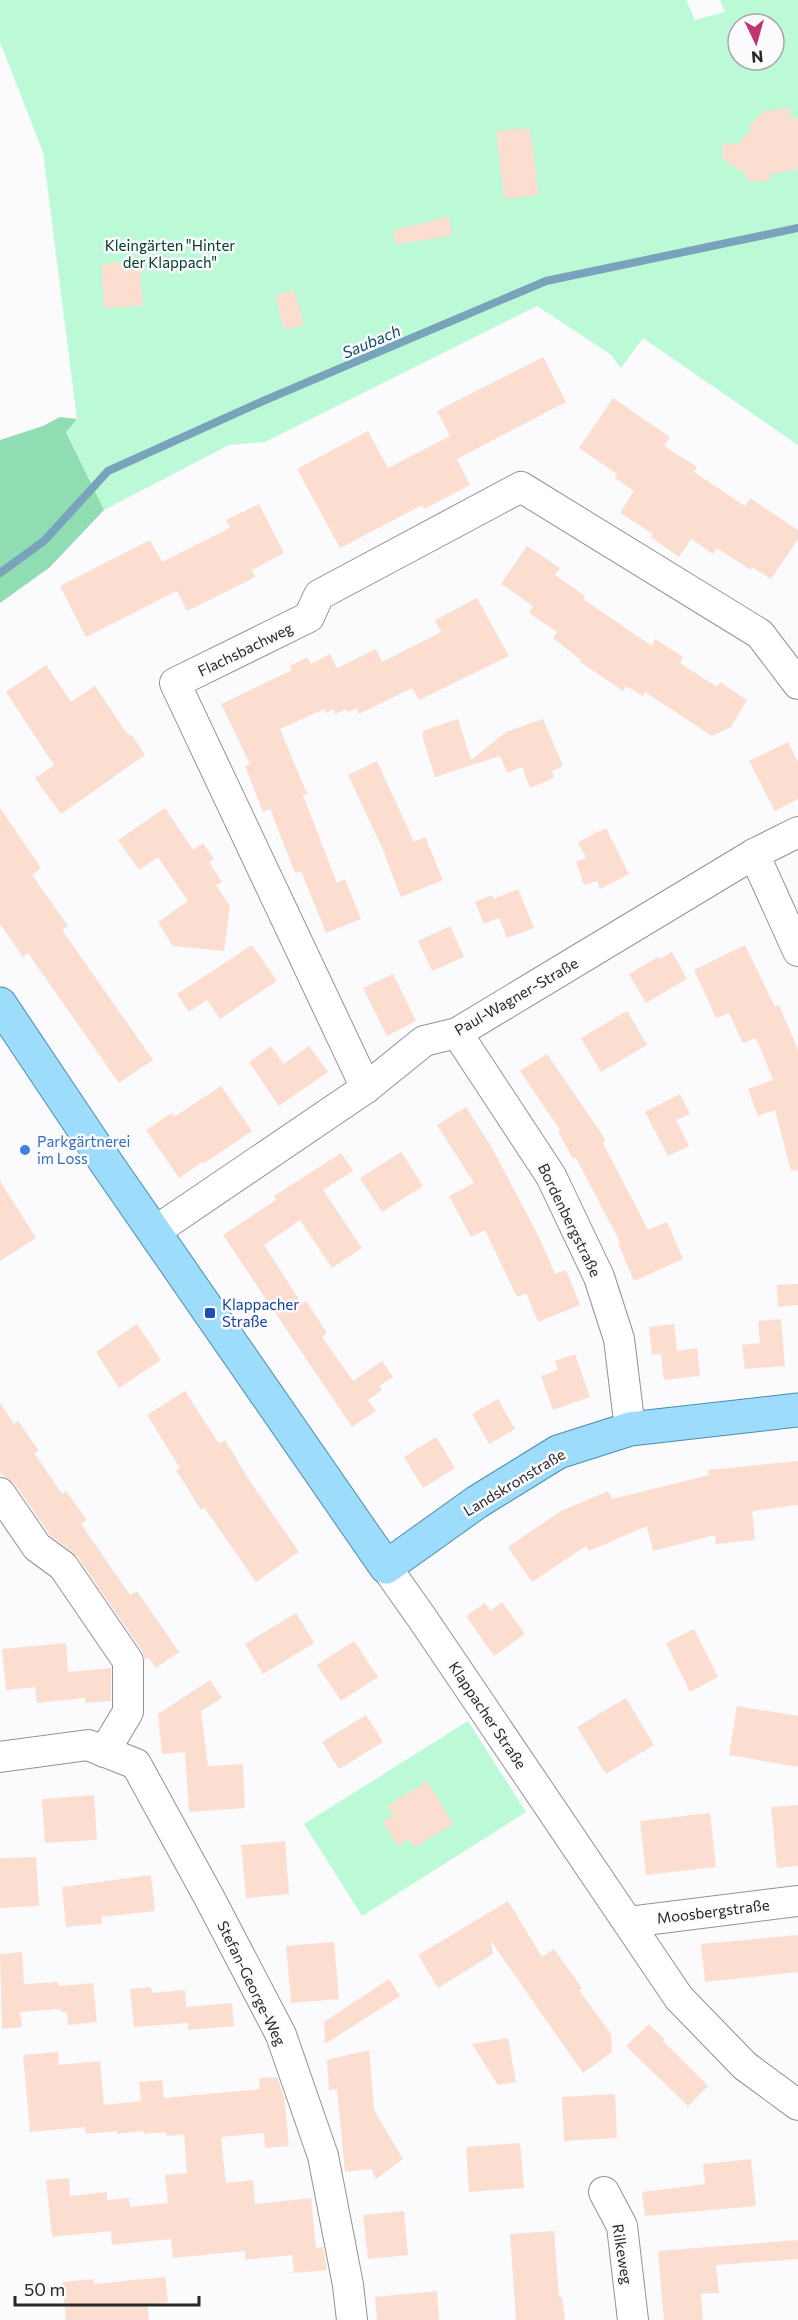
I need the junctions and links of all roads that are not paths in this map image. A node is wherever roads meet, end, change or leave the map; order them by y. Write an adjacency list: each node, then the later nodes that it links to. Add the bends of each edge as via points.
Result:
1 (798, 684): 7 (street, Flachsbachweg, via 760,634 521,486 319,595 309,617 175,683)
2 (798, 832): 3 (street, Paul-Wagner-Straße)
3 (754, 854): 4 (street); 6 (street, Paul-Wagner-Straße)
4 (798, 951)
5 (0, 1004): 8 (main road, Klappacher Straße)
6 (457, 1033): 7 (street, Paul-Wagner-Straße, via 424,1041); 10 (street, Bordenbergstraße, via 551,1176 599,1277 619,1339)
7 (366, 1088): 8 (street, Paul-Wagner-Straße)
8 (154, 1232): 12 (main road, Klappacher Straße)
9 (798, 1410): 10 (main road, Landskronstraße)
10 (630, 1429): 12 (main road, Landskronstraße, via 558,1452 477,1502)
11 (0, 1493): 13 (street, via 37,1546 63,1566 128,1661 128,1712)
12 (386, 1567): 16 (street, Klappacher Straße)
13 (104, 1752): 14 (street, Stefan-George-Weg, via 88,1745); 19 (street, Stefan-George-Weg, via 136,1764 280,2035 323,2156)
14 (0, 1757)
15 (798, 1901): 16 (street, Moosbergstraße)
16 (629, 1922): 17 (street, Klappacher Straße, via 679,1998 745,2066)
17 (798, 2105)
18 (604, 2192): 20 (street, Rilkeweg, via 622,2226)
19 (352, 2320)
20 (633, 2320)

